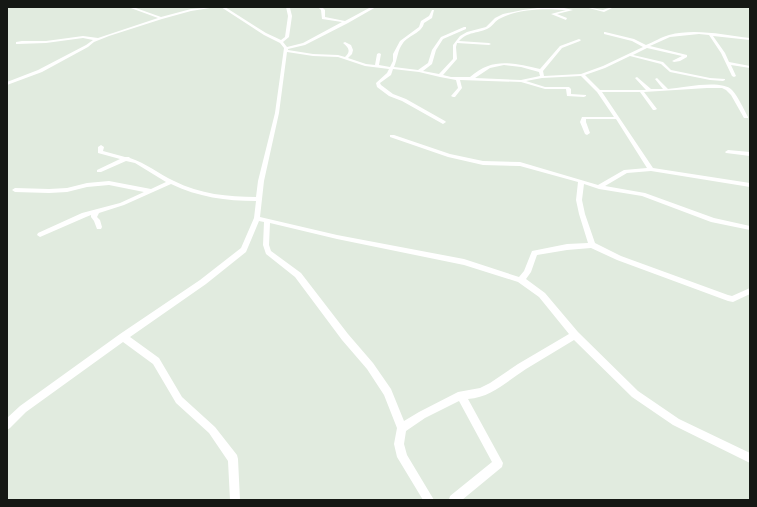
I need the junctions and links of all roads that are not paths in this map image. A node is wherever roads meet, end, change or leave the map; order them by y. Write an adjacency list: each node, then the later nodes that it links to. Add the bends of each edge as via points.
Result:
1 (130, 7): 11 (street)
2 (214, 7): 11 (street)
3 (223, 7): 20 (street)
4 (288, 7): 5 (street); 20 (street, via 290,16 287,37)
5 (320, 7): 13 (street, via 324,18)
6 (374, 7): 13 (street)
7 (557, 7): 12 (street, via 571,10 553,14); 21 (street, via 502,16 487,28 468,32)
8 (588, 7): 9 (street, via 601,10)
9 (612, 7)
10 (433, 11): 34 (street, via 432,17 422,22 420,27 402,41)
11 (161, 18): 17 (street)
12 (566, 19)
13 (347, 22): 26 (street, via 304,44)
14 (465, 28): 35 (street, via 442,38 434,50 430,64)
15 (605, 33): 25 (street, via 633,40)
16 (710, 34): 18 (street); 25 (street, via 669,36); 31 (street)
17 (98, 39): 22 (street, via 84,37); 47 (street, via 40,71)
18 (750, 39)
19 (579, 40): 36 (street, via 561,48)
20 (281, 42): 26 (street)
21 (456, 42): 24 (street); 38 (street, via 453,47 455,59)
22 (17, 43)
23 (345, 43): 29 (street, via 352,49)
24 (490, 44)
25 (648, 47): 28 (street); 30 (street, via 686,56)
26 (286, 49): 29 (street); 72 (street, via 277,113)
27 (379, 54): 32 (street)
28 (629, 55): 37 (street); 45 (street, via 662,63 670,71)
29 (346, 58): 32 (street)
30 (674, 61)
31 (729, 63): 33 (street); 39 (street)
32 (377, 67): 34 (street)
33 (750, 67)
34 (392, 69): 35 (street); 57 (street, via 388,76 378,83 379,86)
35 (419, 71): 38 (street)
36 (541, 71): 40 (street); 41 (street, via 499,63 482,69)
37 (582, 75): 40 (street); 50 (street)
38 (440, 76): 43 (street)
39 (734, 76)
40 (542, 77): 46 (street)
41 (472, 78): 43 (street); 46 (street)
42 (637, 78): 48 (street)
43 (458, 79): 52 (street, via 460,88)
44 (657, 79): 49 (street)
45 (723, 80)
46 (521, 81): 53 (street, via 545,88 567,88 569,95)
47 (7, 84)
48 (650, 90): 49 (street); 51 (street)
49 (667, 90): 55 (street, via 694,87 725,88 736,99)
50 (599, 91): 51 (street); 56 (street)
51 (641, 91): 54 (street)
52 (453, 96)
53 (584, 96)
54 (655, 109)
55 (746, 117)
56 (618, 118): 58 (street, via 584,118); 64 (street)
57 (443, 122)
58 (587, 133)
59 (392, 136): 67 (street, via 448,155 483,163 520,164)
60 (101, 146): 63 (street, via 100,152)
61 (728, 152): 62 (street)
62 (750, 154)
63 (127, 158): 65 (street); 66 (street)
64 (651, 169): 68 (street); 69 (street, via 626,171)
65 (99, 171)
66 (170, 182): 71 (street); 72 (street, via 203,194 228,199)
67 (581, 182): 69 (street); 79 (street, via 579,200)
68 (750, 184)
69 (599, 187): 77 (street, via 643,194 713,220)
70 (15, 190): 71 (street, via 67,190 110,183)
71 (152, 191): 73 (street)
72 (258, 199): 74 (street)
73 (96, 212): 76 (street, via 94,217); 78 (street)
74 (257, 218): 75 (street); 83 (street, via 244,250 203,282)
75 (267, 221): 80 (street, via 464,262); 86 (street, via 268,252 298,275 370,366 388,392)
76 (99, 227)
77 (750, 228)
78 (40, 235)
79 (592, 245): 80 (street, via 534,253); 81 (street, via 728,298 733,299)
80 (521, 280): 82 (street, via 542,295)
81 (750, 292)
82 (575, 335): 84 (street, via 520,367 501,383 476,394); 87 (street, via 635,394 676,422)
83 (123, 337): 85 (street, via 23,409); 88 (street, via 156,361 179,400 212,430 233,459)
84 (461, 395): 86 (street); 90 (street, via 498,463)
85 (7, 425)
86 (402, 428): 89 (street, via 399,444 402,457)
87 (750, 458)
88 (235, 500)
89 (429, 500)
90 (454, 500)

